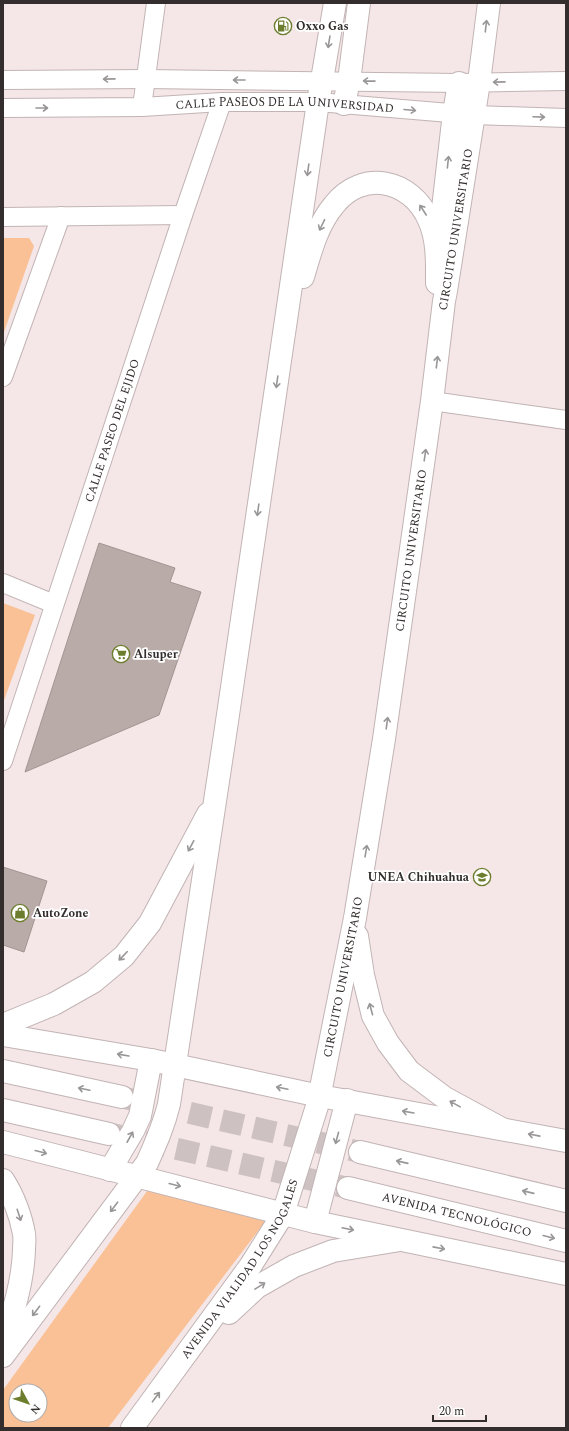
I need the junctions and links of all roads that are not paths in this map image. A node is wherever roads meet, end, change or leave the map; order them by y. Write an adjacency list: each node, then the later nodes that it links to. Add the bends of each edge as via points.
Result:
1 (156, 3): 5 (street)
2 (335, 3): 7 (main road, one-way to 7)
3 (359, 3): 8 (main road)
4 (489, 3): 10 (main road, CIRCUITO UNIVERSITARIO, one-way to 4)
5 (146, 79): 6 (street, one-way to 6); 7 (street, one-way to 5); 14 (street)
6 (3, 80)
7 (322, 80): 8 (street); 12 (main road)
8 (349, 81): 10 (street, one-way to 8); 13 (main road)
9 (566, 81): 10 (street, one-way to 10)
10 (469, 82): 16 (main road, CIRCUITO UNIVERSITARIO)
11 (222, 102): 12 (street, CALLE PASEOS DE LA UNIVERSIDAD); 14 (street, CALLE PASEOS DE LA UNIVERSIDAD); 18 (street, CALLE PASEO DEL EJIDO)
12 (318, 102): 13 (street, CALLE PASEOS DE LA UNIVERSIDAD); 23 (main road, one-way to 23)
13 (344, 104): 16 (street, CALLE PASEOS DE LA UNIVERSIDAD, one-way to 16)
14 (142, 107): 15 (street, CALLE PASEOS DE LA UNIVERSIDAD, one-way to 14)
15 (3, 108)
16 (464, 114): 17 (street, CALLE PASEOS DE LA UNIVERSIDAD, one-way to 17); 21 (main road, one-way to 16); 22 (main road, CIRCUITO UNIVERSITARIO)
17 (566, 118)
18 (183, 215): 19 (street); 28 (street, CALLE PASEO DEL EJIDO)
19 (61, 216): 20 (street); 24 (street)
20 (3, 217)
21 (437, 256): 22 (main road, via 437,284); 23 (main road, one-way to 23, via 429,221 423,208 408,193 398,187 370,182 345,193 334,205 315,238)
22 (444, 301): 25 (main road, CIRCUITO UNIVERSITARIO, one-way to 22)
23 (282, 348): 30 (main road, one-way to 30)
24 (3, 377)
25 (432, 401): 26 (street); 31 (main road, CIRCUITO UNIVERSITARIO, one-way to 25, via 384,740)
26 (566, 420)
27 (3, 583): 28 (street)
28 (54, 604): 29 (street, CALLE PASEO DEL EJIDO)
29 (3, 761)
30 (216, 799): 32 (main road, one-way to 32, via 150,923 124,956 93,982 54,1004); 35 (main road)
31 (355, 918): 37 (main road, CIRCUITO UNIVERSITARIO); 41 (main road, one-way to 31, via 444,1098 409,1071 388,1043 374,1016 362,975)
32 (3, 1025)
33 (3, 1035): 34 (main road, one-way to 33)
34 (151, 1060): 35 (main road); 46 (main road, one-way to 34, via 140,1116)
35 (175, 1065): 37 (main road, one-way to 35); 47 (main road, via 170,1104 165,1120 152,1152)
36 (3, 1071): 38 (main road, one-way to 36)
37 (320, 1096): 39 (main road); 51 (main road, AVENIDA VIALIDAD LOS NOGALES)
38 (122, 1097)
39 (347, 1100): 41 (main road, one-way to 39); 52 (main road, one-way to 52)
40 (3, 1110): 42 (main road)
41 (502, 1129): 43 (main road, one-way to 41)
42 (109, 1134)
43 (566, 1141)
44 (3, 1142): 46 (main road, one-way to 46)
45 (360, 1152): 50 (main road, one-way to 45)
46 (110, 1170): 47 (main road)
47 (137, 1176): 51 (main road, one-way to 51); 58 (main road, one-way to 58)
48 (3, 1180): 56 (main road, one-way to 56, via 19,1214 24,1235 17,1296)
49 (348, 1188): 54 (main road, AVENIDA TECNOLÓGICO, one-way to 54)
50 (566, 1201)
51 (283, 1214): 52 (main road); 57 (main road, AVENIDA VIALIDAD LOS NOGALES, via 251,1265)
52 (315, 1222): 53 (main road, one-way to 53)
53 (400, 1240): 55 (main road, one-way to 55); 57 (main road, one-way to 53, via 257,1287 294,1266 333,1251)
54 (566, 1241)
55 (566, 1274)
56 (3, 1343)
57 (190, 1350): 59 (main road, AVENIDA VIALIDAD LOS NOGALES, one-way to 57)
58 (3, 1356)
59 (132, 1428)

